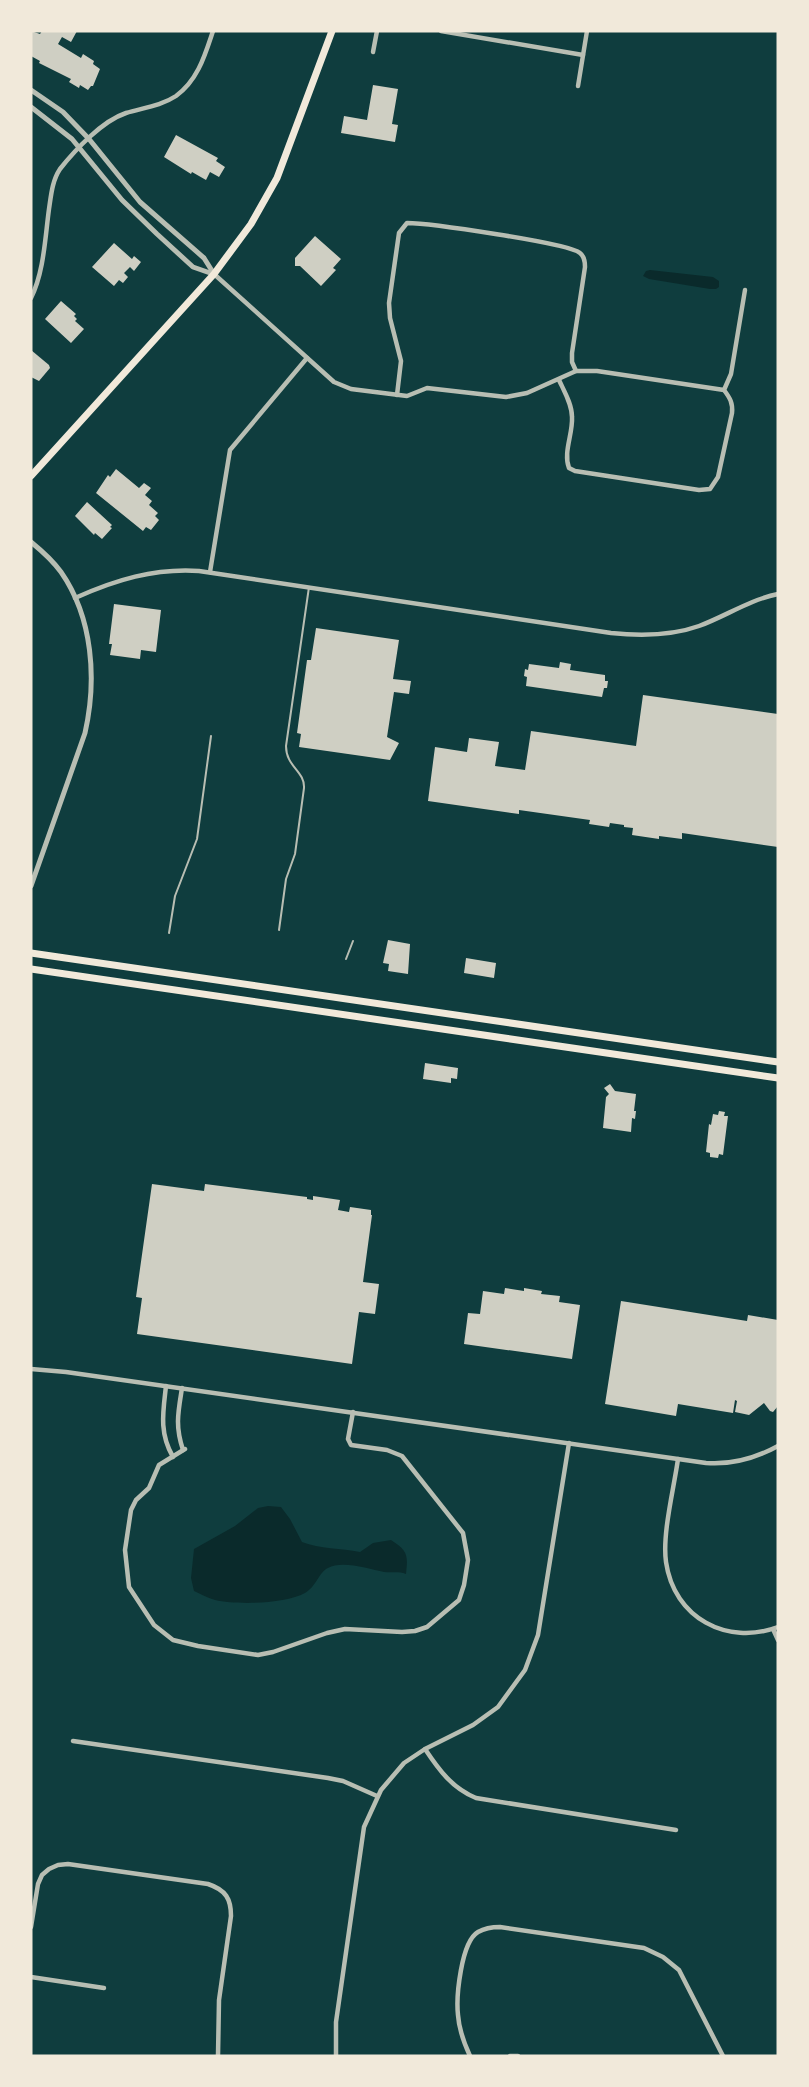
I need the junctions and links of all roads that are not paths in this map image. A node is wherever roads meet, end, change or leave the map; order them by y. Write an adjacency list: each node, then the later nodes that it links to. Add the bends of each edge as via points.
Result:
1 (213, 31): 11 (street, via 196,75 180,92 163,103 119,116)
2 (332, 31): 13 (main road, via 270,193)
3 (376, 31): 6 (street)
4 (441, 31): 7 (street)
5 (588, 31): 7 (street)
6 (373, 52)
7 (583, 54): 8 (street)
8 (578, 86)
9 (31, 90): 11 (street, via 64,112)
10 (31, 107): 12 (street)
11 (89, 139): 12 (street); 13 (street, via 140,202 204,258)
12 (80, 147): 13 (street, via 122,200 157,234 193,267); 15 (street, via 59,171 54,182 40,272)
13 (214, 274): 16 (street); 21 (main road)
14 (745, 290): 19 (street, via 731,374)
15 (31, 298)
16 (307, 358): 20 (street, via 344,388); 23 (street, via 230,450)
17 (576, 371): 18 (street); 19 (street, via 597,371); 20 (street, via 572,353 585,260 581,253 546,244 407,223 399,233 388,304 401,361)
18 (559, 380): 19 (street, via 572,412 567,456 569,468 704,491 715,484 718,477 732,413 733,406); 20 (street, via 514,397 427,388 407,396)
19 (724, 390)
20 (397, 395)
21 (31, 476)
22 (31, 542): 26 (street, via 56,566)
23 (210, 572): 24 (street); 26 (street, via 176,570 147,574 118,581)
24 (309, 587): 25 (street, via 642,635 692,628); 29 (lane, via 286,746 287,757 303,779 304,788)
25 (778, 594)
26 (75, 598): 28 (street, via 91,658 89,715 78,756)
27 (211, 736): 30 (lane, via 197,839 174,896)
28 (31, 886)
29 (279, 930)
30 (169, 933)
31 (353, 941): 33 (lane)
32 (31, 953): 35 (main road)
33 (346, 959)
34 (31, 969): 36 (main road)
35 (778, 1062)
36 (778, 1078)
37 (31, 1369): 38 (street)
38 (166, 1386): 39 (street); 43 (street, via 162,1427)
39 (182, 1388): 40 (street); 43 (street, via 177,1428 184,1450)
40 (352, 1412): 41 (street); 43 (street, via 348,1439 351,1445 387,1450 402,1456 464,1533 468,1560 459,1600 427,1627 415,1631 345,1629 272,1652 249,1655 172,1640 154,1625 128,1588 125,1550 131,1510 136,1500 149,1488 159,1465)
41 (568, 1443): 44 (street); 48 (street, via 538,1635 525,1670 498,1707 473,1725)
42 (778, 1446): 44 (street, via 755,1457 731,1462)
43 (173, 1457)
44 (678, 1459): 45 (street, via 666,1562 680,1599 696,1617 716,1627 750,1634)
45 (775, 1628): 46 (street)
46 (778, 1640)
47 (73, 1741): 49 (street, via 328,1778)
48 (425, 1749): 49 (street, via 404,1764); 50 (street, via 445,1777 464,1793 476,1798)
49 (377, 1796): 55 (street, via 364,1827 360,1850 336,2022)
50 (676, 1830)
51 (31, 1927): 54 (street, via 38,1884 42,1875 58,1865 218,1887 227,1894 231,1916 219,2000)
52 (31, 1977): 53 (street)
53 (104, 1988)
54 (218, 2056)
55 (336, 2056)
56 (470, 2056): 59 (street, via 460,2029 458,2002 465,1952 477,1932 500,1927 644,1948 663,1957 678,1970)
57 (510, 2056): 58 (street)
58 (518, 2056)
59 (723, 2056)

